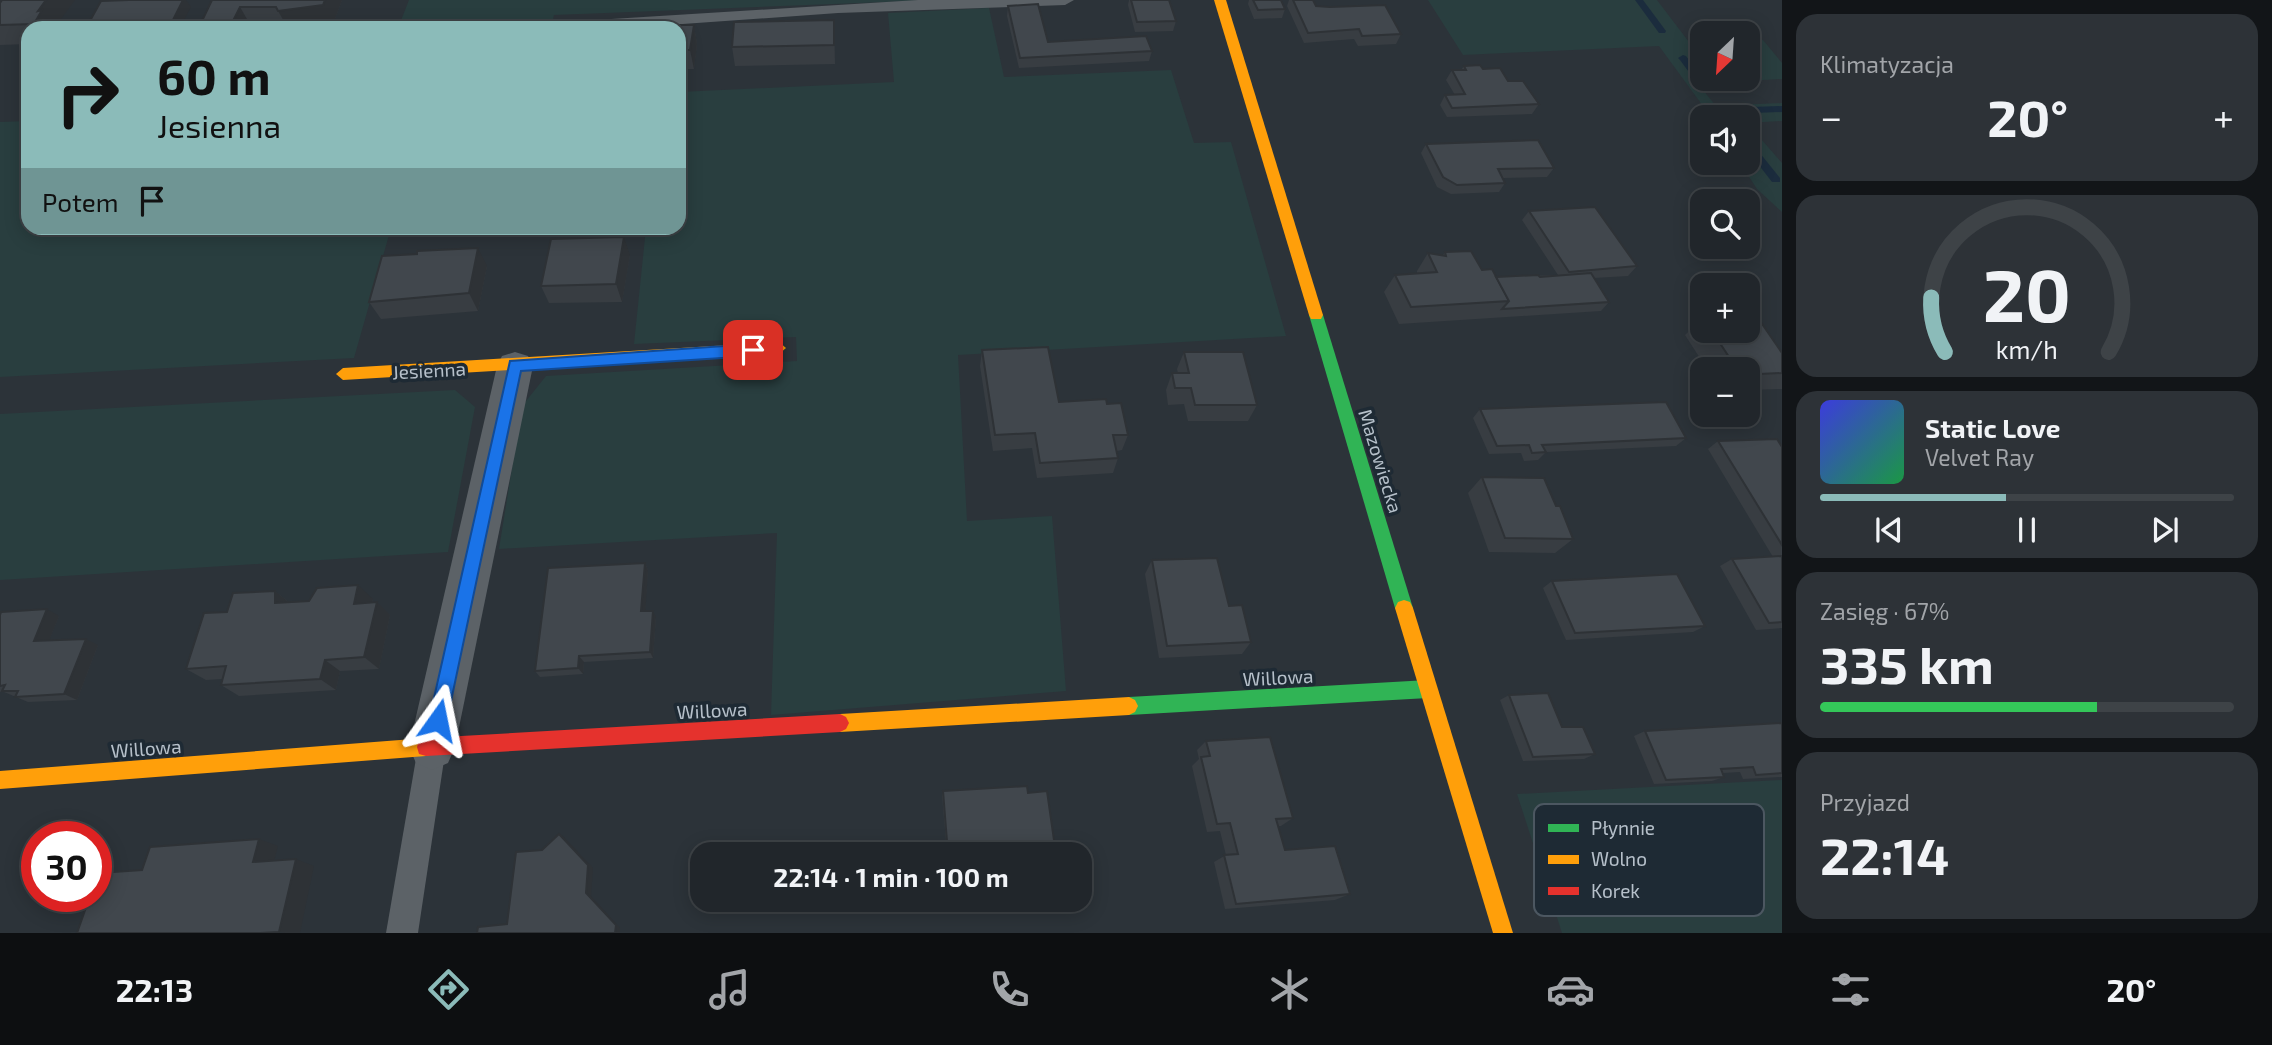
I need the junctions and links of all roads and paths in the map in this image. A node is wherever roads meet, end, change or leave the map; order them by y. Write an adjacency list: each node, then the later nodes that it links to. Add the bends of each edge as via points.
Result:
1 (1065, 0): 3 (lane)
2 (1220, 0): 7 (street, Mazowiecka)
3 (650, 21)
4 (779, 348): 5 (street, Jesienna)
5 (515, 366): 6 (street, Jesienna); 8 (street)
6 (343, 374)
7 (1428, 689): 8 (street, Willowa); 11 (street, Mazowiecka)
8 (432, 747): 9 (street, Willowa); 10 (lane)
9 (0, 780)
10 (401, 933)
11 (1503, 933)

